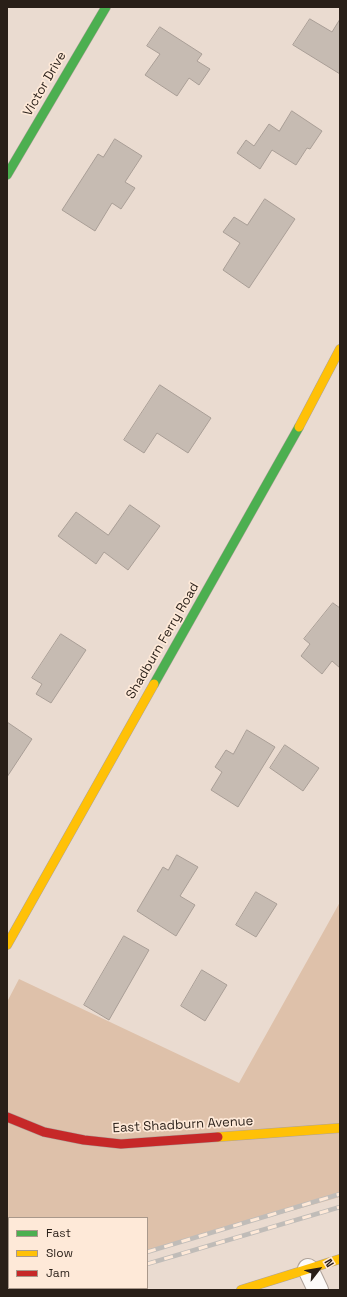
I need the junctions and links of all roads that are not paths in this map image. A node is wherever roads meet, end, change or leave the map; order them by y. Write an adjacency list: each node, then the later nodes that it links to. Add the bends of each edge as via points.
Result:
1 (106, 7): 2 (street, Victor Drive)
2 (7, 175)
3 (340, 349): 4 (street, Shadburn Ferry Road, via 285,452)
4 (7, 944)
5 (7, 1117): 6 (street, East Shadburn Avenue, via 44,1132 121,1144)
6 (340, 1128)
7 (340, 1259): 8 (street)
8 (308, 1269): 9 (street); 10 (street)
9 (241, 1290)
10 (318, 1290)

